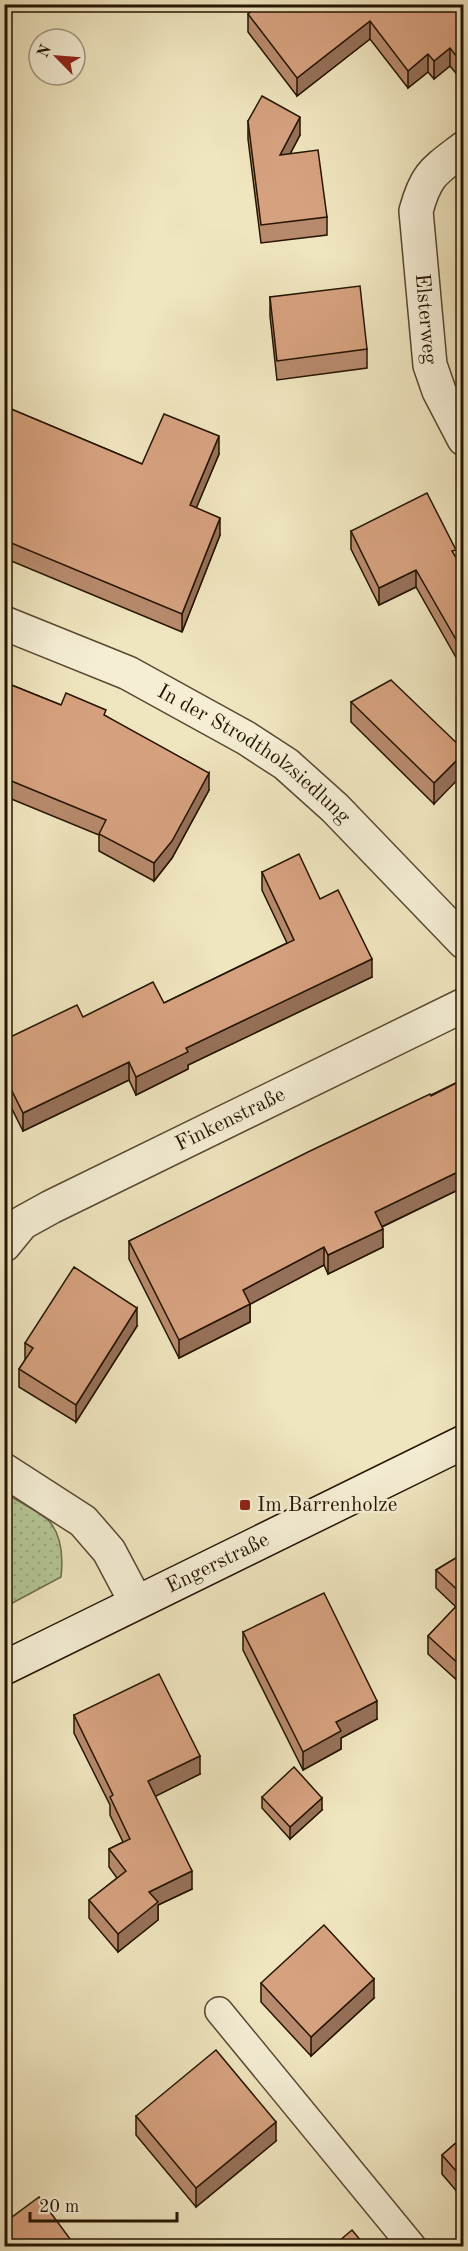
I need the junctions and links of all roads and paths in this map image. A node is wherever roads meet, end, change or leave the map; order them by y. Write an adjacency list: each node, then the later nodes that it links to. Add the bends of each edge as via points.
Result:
1 (464, 148): 2 (street, Elsterweg, via 432,172 416,211 430,365 439,392)
2 (464, 439)
3 (4, 622): 4 (street, In der Strodtholzsiedlung, via 128,673 286,764 335,808)
4 (464, 942)
5 (464, 1005): 6 (street, Finkenstraße, via 51,1207 22,1223)
6 (4, 1245)
7 (464, 1442): 9 (street, Engerstraße)
8 (4, 1470): 9 (street, via 82,1521 109,1551)
9 (136, 1602): 10 (street, Engerstraße)
10 (4, 1668)
11 (219, 2011): 12 (lane)
12 (412, 2247)

